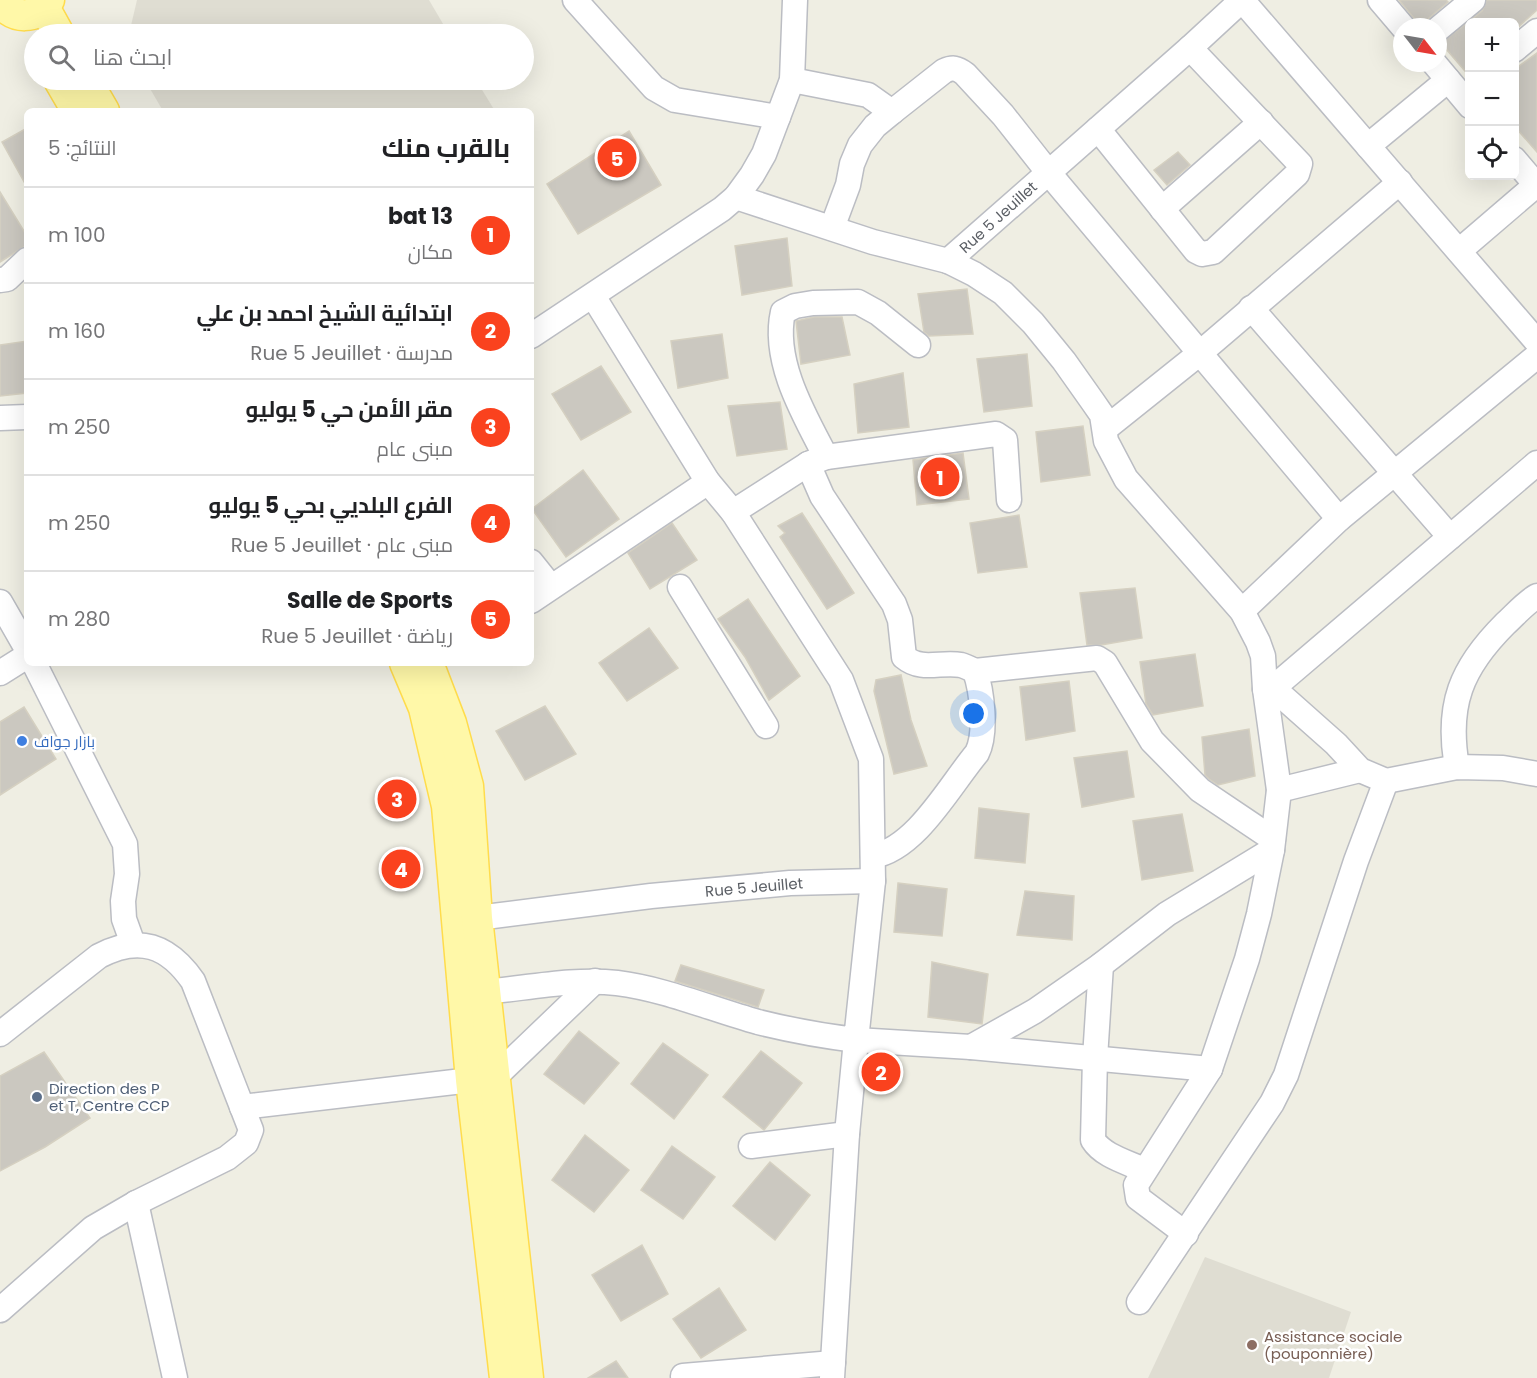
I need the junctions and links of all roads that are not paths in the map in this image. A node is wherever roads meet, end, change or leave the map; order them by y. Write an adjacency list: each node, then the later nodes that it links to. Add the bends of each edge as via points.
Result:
1 (575, 0): 20 (street, via 654,88 675,100)
2 (795, 0): 13 (street)
3 (1242, 0): 12 (street, Rue 5 Jeuillet); 23 (street)
4 (1380, 0): 7 (street)
5 (1473, 0): 8 (street)
6 (23, 12): 9 (main road)
7 (1395, 18)
8 (1447, 21)
9 (43, 24)
10 (1537, 31): 11 (street)
11 (1519, 47)
12 (1190, 48): 21 (street); 22 (street, Rue 5 Jeuillet)
13 (792, 80): 19 (street, via 868,95); 20 (street)
14 (1456, 86): 23 (street)
15 (65, 90): 17 (main road)
16 (92, 90): 18 (main road)
17 (76, 108)
18 (102, 108)
19 (892, 112): 25 (street, via 944,71 958,69 1003,115); 30 (street, via 860,145)
20 (778, 117): 28 (street, via 764,154)
21 (1262, 122): 29 (street); 29 (street, via 1298,160 1300,168 1213,252 1196,251)
22 (1098, 129): 25 (street, Rue 5 Jeuillet); 29 (street)
23 (1368, 146): 26 (street)
24 (1519, 164): 27 (street)
25 (1048, 172): 32 (street, Rue 5 Jeuillet); 40 (street)
26 (1400, 182): 31 (street); 36 (street)
27 (1536, 185): 31 (street)
28 (736, 196): 30 (street); 35 (street, via 723,209)
29 (1161, 209)
30 (832, 228): 32 (street)
31 (1459, 251): 38 (street)
32 (948, 261): 44 (street, via 1003,293 1033,323 1093,402)
33 (24, 263): 34 (street, via 7,279)
34 (0, 280)
35 (593, 296): 37 (street); 48 (street)
36 (1251, 308): 40 (street); 47 (street)
37 (534, 334)
38 (1537, 342)
39 (918, 345): 45 (street, via 858,302 813,303 783,312 780,331 791,387)
40 (1200, 353): 44 (street); 51 (street)
41 (1537, 356): 47 (street)
42 (24, 417): 43 (street)
43 (0, 418)
44 (1106, 429): 59 (street, via 1106,441 1126,479)
45 (817, 460): 49 (street, via 996,434 1005,440); 50 (street); 65 (street, via 822,496 894,604 904,657 930,667 962,665)
46 (1537, 464): 52 (street)
47 (1396, 472): 51 (street); 52 (street)
48 (708, 482): 50 (street); 54 (street)
49 (1009, 500)
50 (734, 512): 75 (street, via 841,680 871,759)
51 (1339, 519): 59 (street)
52 (1450, 537): 67 (street)
53 (534, 566): 54 (street)
54 (551, 587): 57 (street)
55 (680, 587): 68 (street)
56 (1537, 596): 69 (street, via 1472,661 1453,718)
57 (534, 599)
58 (0, 602): 60 (street)
59 (1242, 611): 67 (street, via 1263,656)
60 (24, 644)
61 (24, 658): 66 (street)
62 (36, 666): 78 (street, via 125,844 124,919)
63 (427, 666): 77 (main road, via 451,723 468,786)
64 (427, 666): 87 (main road, via 424,708 447,806)
65 (975, 671): 74 (street, via 1097,658 1105,663 1152,741 1200,790); 75 (street, via 981,687 982,744 915,834 885,854)
66 (0, 673)
67 (1269, 688): 70 (street, via 1336,744); 73 (street)
68 (766, 726)
69 (1457, 767): 71 (street, via 1503,768); 72 (street)
70 (1360, 770): 72 (street); 73 (street)
71 (1537, 774)
72 (1386, 781): 93 (street, via 1286,1075 1272,1103)
73 (1280, 790): 74 (street)
74 (1273, 845): 79 (street, via 1167,914); 86 (street, via 1247,959)
75 (873, 856): 76 (street)
76 (873, 881): 77 (street, Rue 5 Jeuillet, via 778,884); 83 (street)
77 (477, 918): 81 (main road)
78 (133, 944): 82 (street, via 115,947 99,956); 88 (street, via 169,953 184,967)
79 (1101, 965): 84 (street, via 1035,1011); 85 (street)
80 (595, 981): 81 (street); 83 (street, via 653,990 769,1024); 87 (street)
81 (485, 992): 87 (main road)
82 (0, 1034)
83 (856, 1040): 84 (street); 89 (street)
84 (971, 1047): 85 (street)
85 (1095, 1058): 86 (street); 91 (street, via 1093,1140 1104,1152)
86 (1210, 1070): 91 (street)
87 (483, 1078): 88 (street); 99 (main road); 100 (main road)
88 (242, 1107): 92 (street, via 251,1130 246,1143 227,1158)
89 (847, 1134): 90 (street); 96 (street)
90 (751, 1146)
91 (1144, 1170): 93 (street, via 1136,1185 1138,1198)
92 (136, 1203): 95 (street, via 93,1228); 98 (street)
93 (1186, 1234): 94 (street)
94 (1139, 1302)
95 (0, 1310)
96 (832, 1370): 97 (street)
97 (683, 1376)
98 (175, 1378)
99 (505, 1378)
100 (528, 1378)

